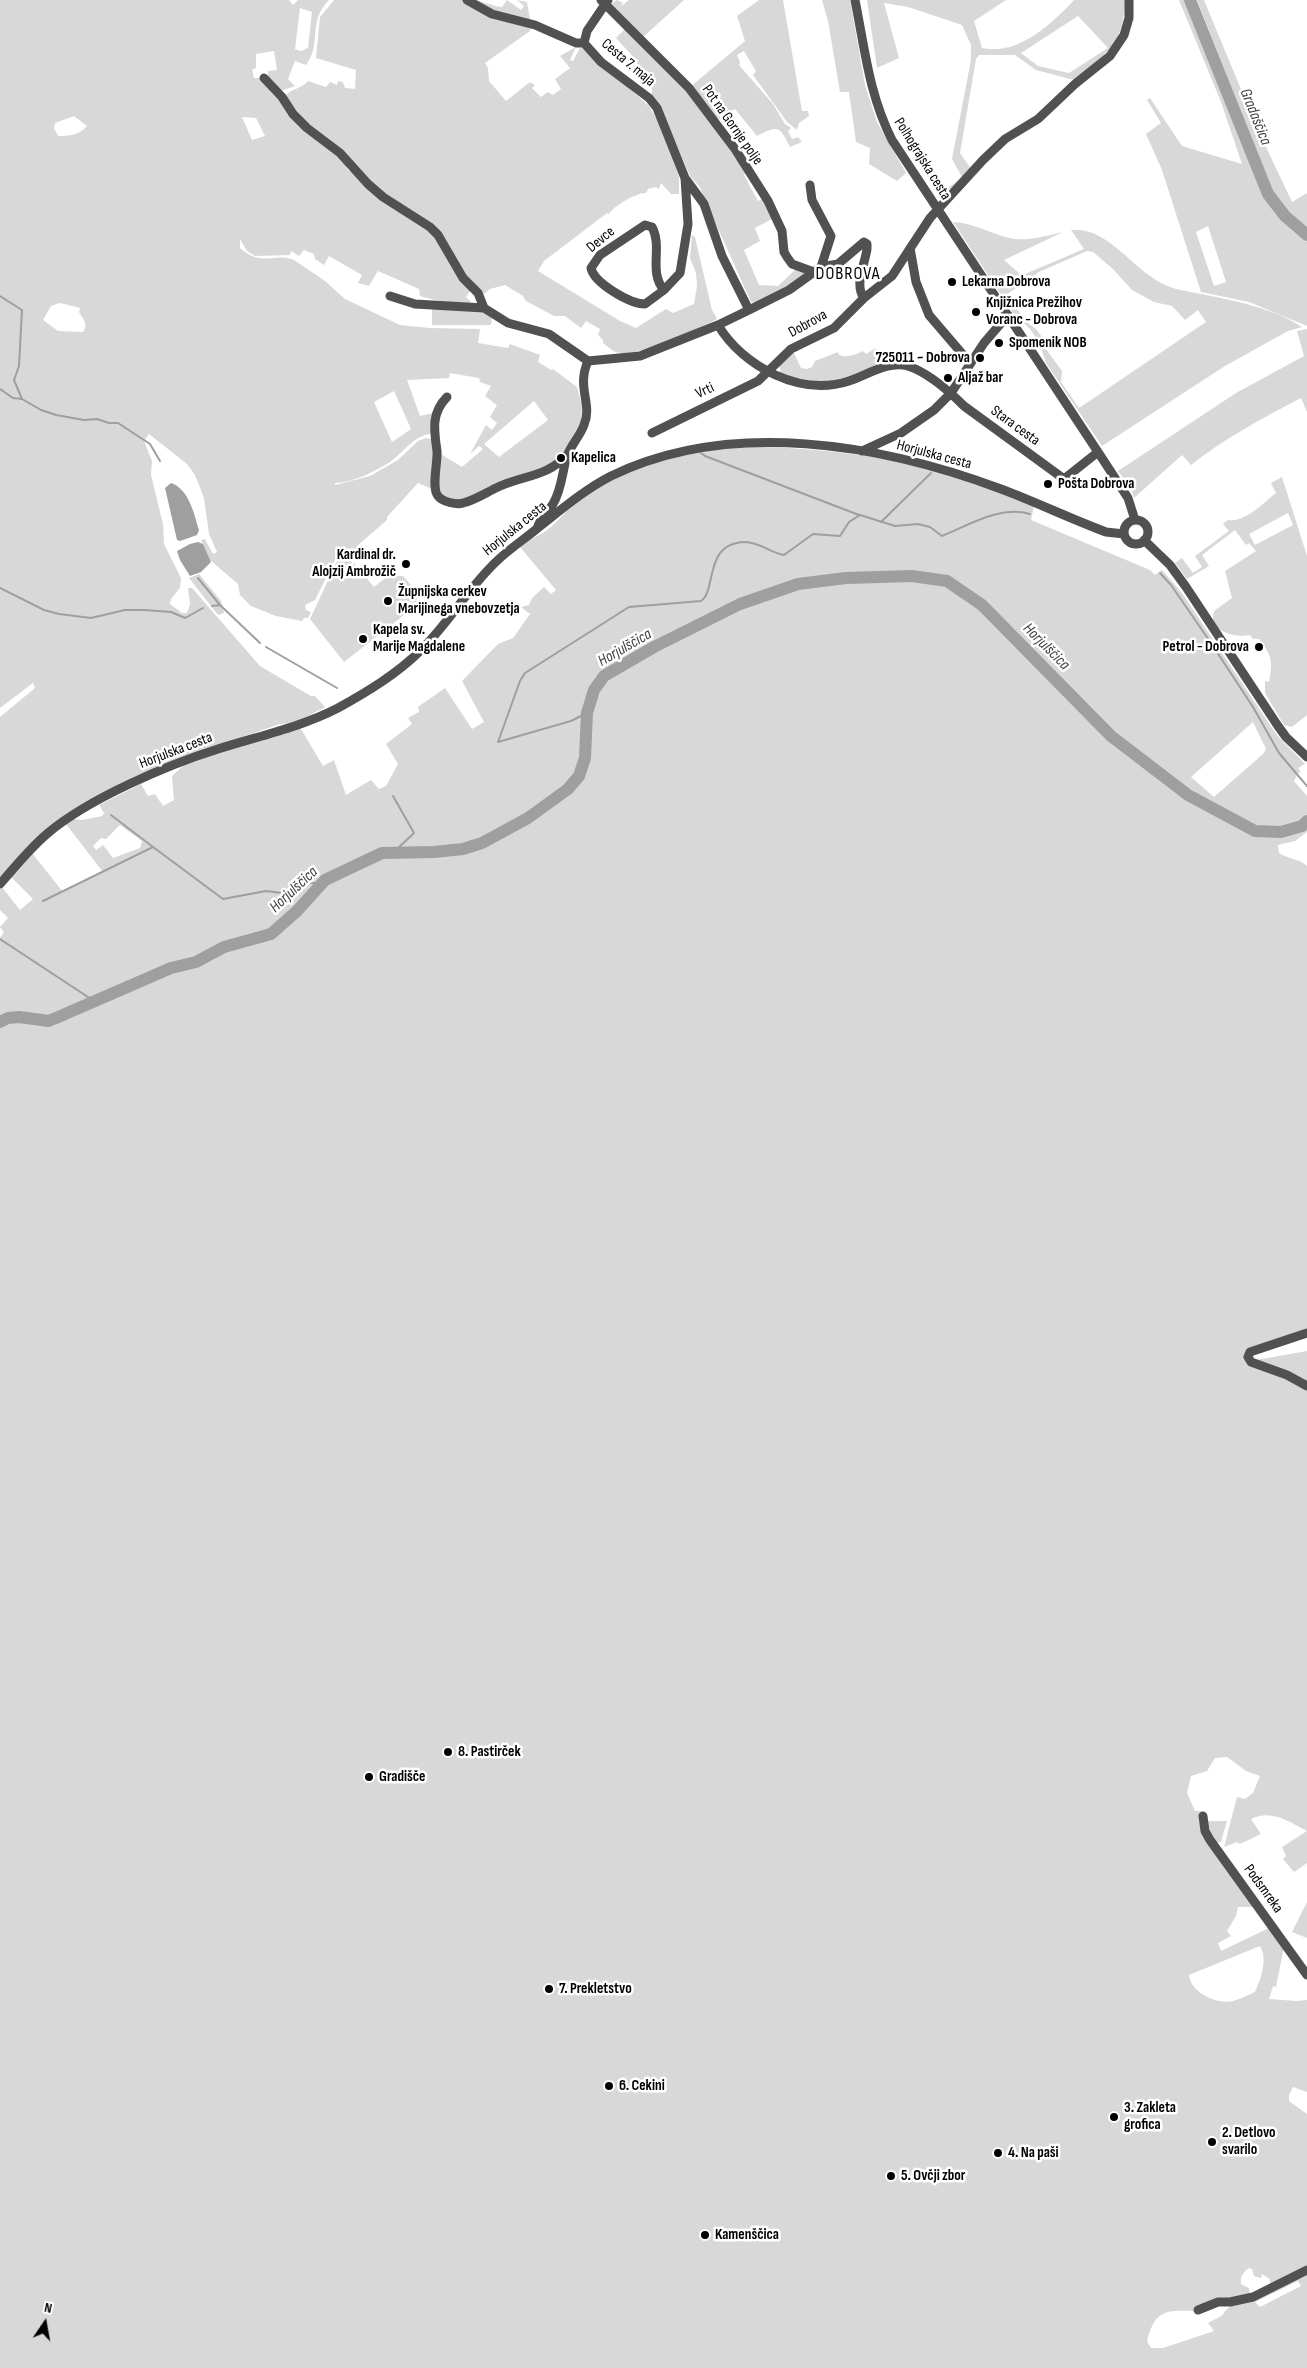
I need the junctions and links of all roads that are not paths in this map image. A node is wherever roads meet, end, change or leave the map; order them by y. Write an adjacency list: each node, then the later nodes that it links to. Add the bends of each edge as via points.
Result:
1 (466, 0): 5 (street, via 492,14 535,25 576,43)
2 (855, 0): 9 (street, Polhograjska cesta, via 868,74 884,123)
3 (1129, 0): 9 (street, Dobrova, via 1130,18 1124,35 1110,56 1038,119 1006,139)
4 (605, 1): 5 (street, Cesta 7. maja); 11 (street, Pot na Gornje polje, via 700,102 735,149 772,209 782,231 784,252 792,264)
5 (584, 42): 7 (street, Cesta 7. maja, via 601,62 638,89 657,108)
6 (264, 78): 15 (street, via 282,96 293,114 353,165 368,184 438,235 456,268 478,293)
7 (685, 178): 12 (street, Devce, via 688,224 683,262 676,281); 16 (street, via 704,204 722,256)
8 (810, 185): 11 (street, via 812,200 831,236)
9 (938, 210): 10 (street, Dobrova); 17 (street, Polhograjska cesta)
10 (910, 248): 14 (street, Dobrova, via 892,276); 20 (street, via 916,282 929,315)
11 (818, 269): 14 (street, via 838,264 864,242 867,244 865,265 859,285); 16 (street, via 789,290)
12 (664, 290): 12 (street, Devce, via 656,277 656,235 652,227 645,225 600,255 591,268 598,280 639,304 645,304)
13 (390, 296): 15 (street, via 415,304)
14 (864, 298): 21 (street, Dobrova, via 834,328 791,349)
15 (484, 308): 19 (street, via 508,323 549,334)
16 (749, 310): 18 (street)
17 (1008, 315): 20 (street); 26 (street, Polhograjska cesta)
18 (718, 326): 19 (street, via 640,356); 21 (street, Stara cesta, via 741,353)
19 (588, 361): 27 (street, via 582,380 586,404 584,424)
20 (970, 363): 22 (street)
21 (768, 372): 22 (street, Stara cesta, via 826,386 881,368 907,366); 24 (street, Vrti, via 758,381)
22 (951, 393): 25 (street, via 922,420); 26 (street, Stara cesta, via 1064,479)
23 (447, 397): 27 (street, via 436,412 434,426 436,490 443,500 462,504 518,479 552,469)
24 (652, 433)
25 (862, 451): 29 (street, Horjulska cesta, via 766,443 692,449 611,476 575,498); 30 (street, Horjulska cesta, via 969,478 1106,532)
26 (1098, 452): 28 (street, Polhograjska cesta, via 1128,498)
27 (567, 455): 29 (street, via 557,495)
28 (1135, 520): 30 (street, via 1127,523); 31 (street, via 1143,522 1147,529)
29 (537, 528): 33 (street, Horjulska cesta, via 488,569 422,649 385,679 327,713 274,734 170,767 95,803 50,831)
30 (1124, 534): 31 (street, via 1133,543)
31 (1144, 540): 32 (street, via 1170,565 1278,726)
32 (1307, 757)
33 (0, 884)
34 (1307, 1334): 35 (street, via 1250,1352 1248,1357 1251,1362)
35 (1307, 1386)
36 (1203, 1816): 37 (street, Podsmreka, via 1210,1840)
37 (1307, 1975)
38 (1307, 2270): 39 (street, via 1253,2298 1218,2302)
39 (1198, 2310)

